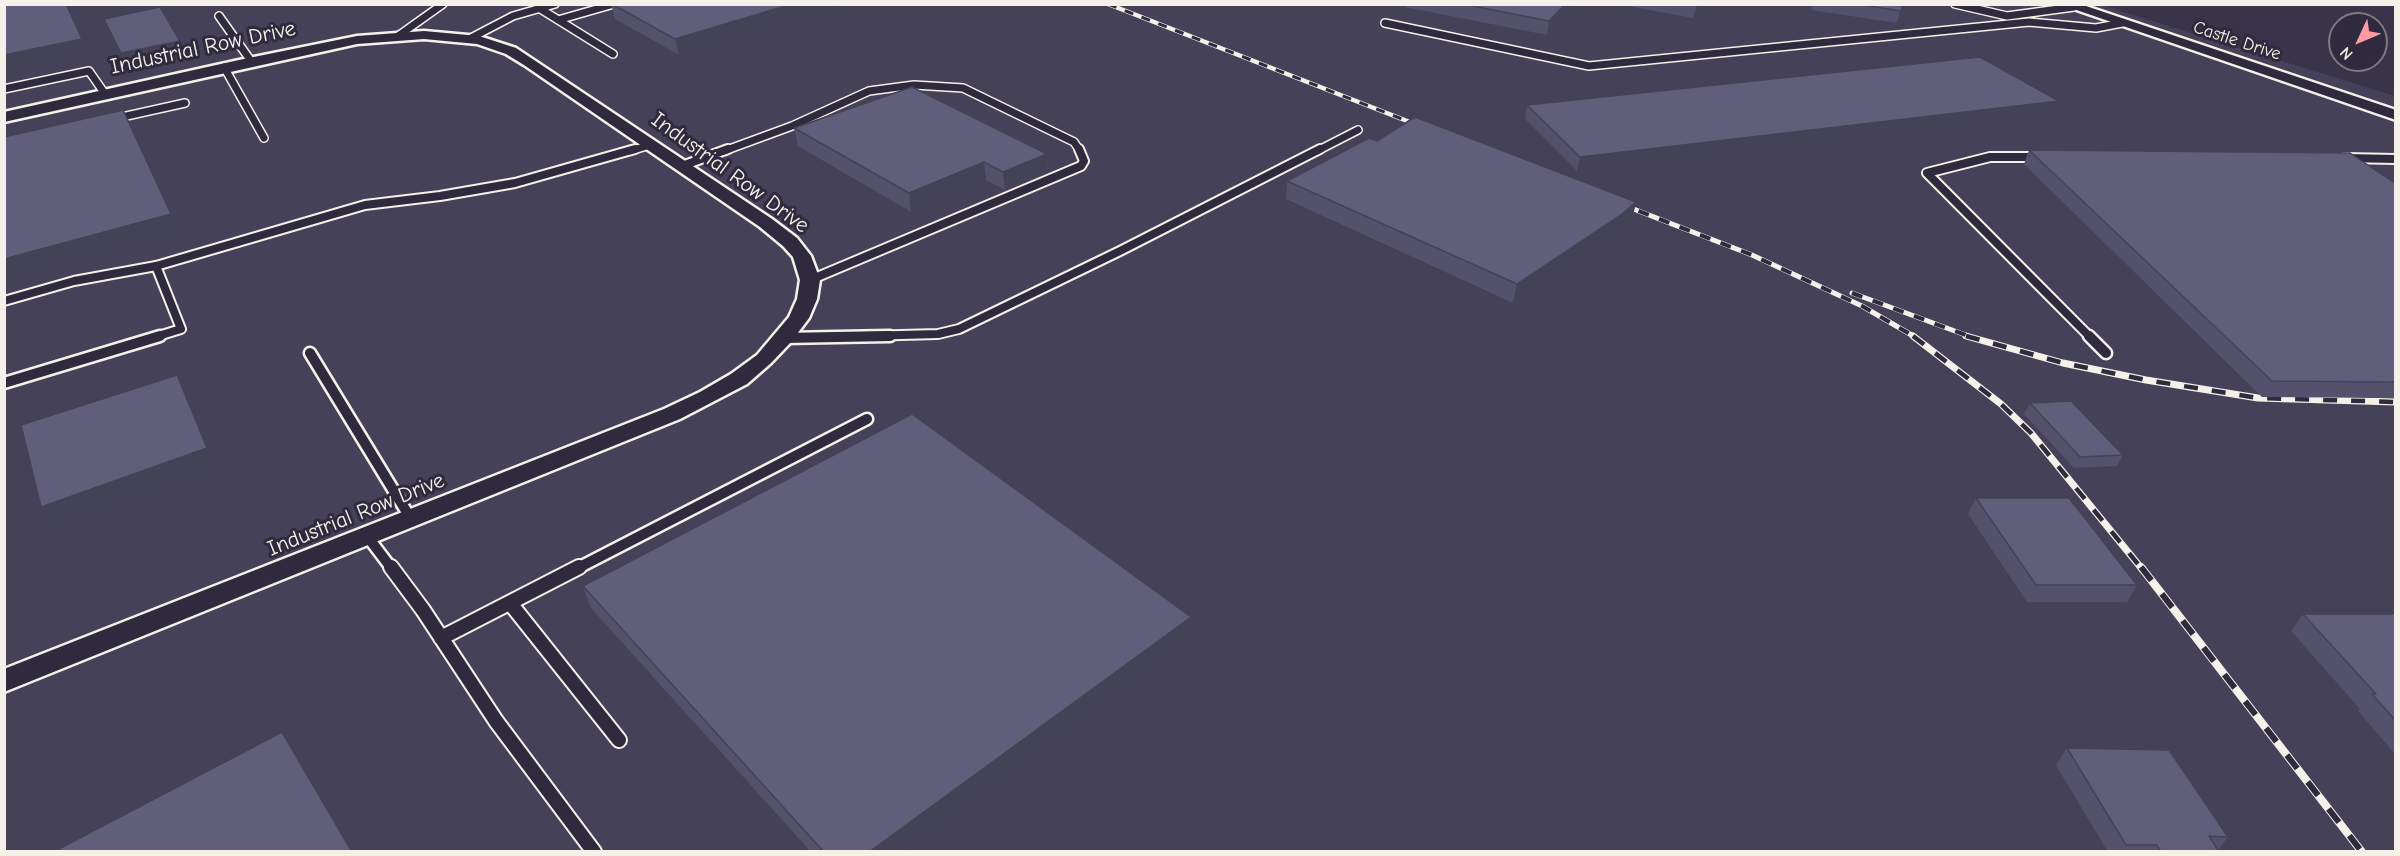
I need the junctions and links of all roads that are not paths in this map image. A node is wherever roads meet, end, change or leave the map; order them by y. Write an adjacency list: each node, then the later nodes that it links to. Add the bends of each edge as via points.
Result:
1 (443, 4): 11 (lane)
2 (555, 4): 6 (lane)
3 (614, 4): 8 (lane)
4 (1955, 4): 5 (lane, via 2007,16)
5 (2069, 6): 10 (street, Castle Drive)
6 (539, 9): 8 (lane); 12 (lane, via 497,23)
7 (219, 16): 14 (lane)
8 (558, 20): 13 (lane)
9 (1385, 23): 10 (lane, via 1589,66 2029,22 2096,28)
10 (2122, 24): 19 (street, Castle Drive)
11 (399, 36): 12 (street, Industrial Row Drive); 14 (street, Industrial Row Drive, via 357,40)
12 (469, 39): 24 (street, Industrial Row Drive, via 511,51)
13 (613, 54)
14 (251, 61): 15 (street, Industrial Row Drive)
15 (224, 67): 17 (street, Industrial Row Drive); 23 (lane)
16 (4, 89): 17 (lane, via 89,71)
17 (105, 94): 20 (street, Industrial Row Drive)
18 (185, 103): 21 (lane)
19 (2396, 115)
20 (4, 117)
21 (106, 121)
22 (1358, 130): 32 (lane, via 959,329 938,334)
23 (264, 138)
24 (650, 145): 28 (street, Industrial Row Drive); 29 (lane, via 515,183 365,205)
25 (2048, 157): 34 (lane, via 1990,157 1927,173)
26 (2337, 158): 27 (lane)
27 (2396, 159)
28 (682, 166): 30 (street, Industrial Row Drive, via 790,242 802,256); 30 (lane, via 792,126 869,91 914,85 963,88 1053,130 1074,142 1081,152 1081,166)
29 (156, 266): 31 (lane, via 74,281); 35 (lane, via 181,329)
30 (810, 280): 32 (street, Industrial Row Drive, via 803,309)
31 (4, 301)
32 (784, 338): 37 (street, Industrial Row Drive, via 739,379 690,406)
33 (310, 353): 37 (lane)
34 (2106, 353)
35 (4, 383)
36 (867, 419): 39 (lane)
37 (411, 519): 38 (street, Industrial Row Drive)
38 (367, 536): 40 (lane); 41 (street, Industrial Row Drive)
39 (510, 603): 40 (lane); 42 (lane)
40 (441, 638): 43 (lane, via 496,721)
41 (4, 681)
42 (619, 740)
43 (594, 852)

